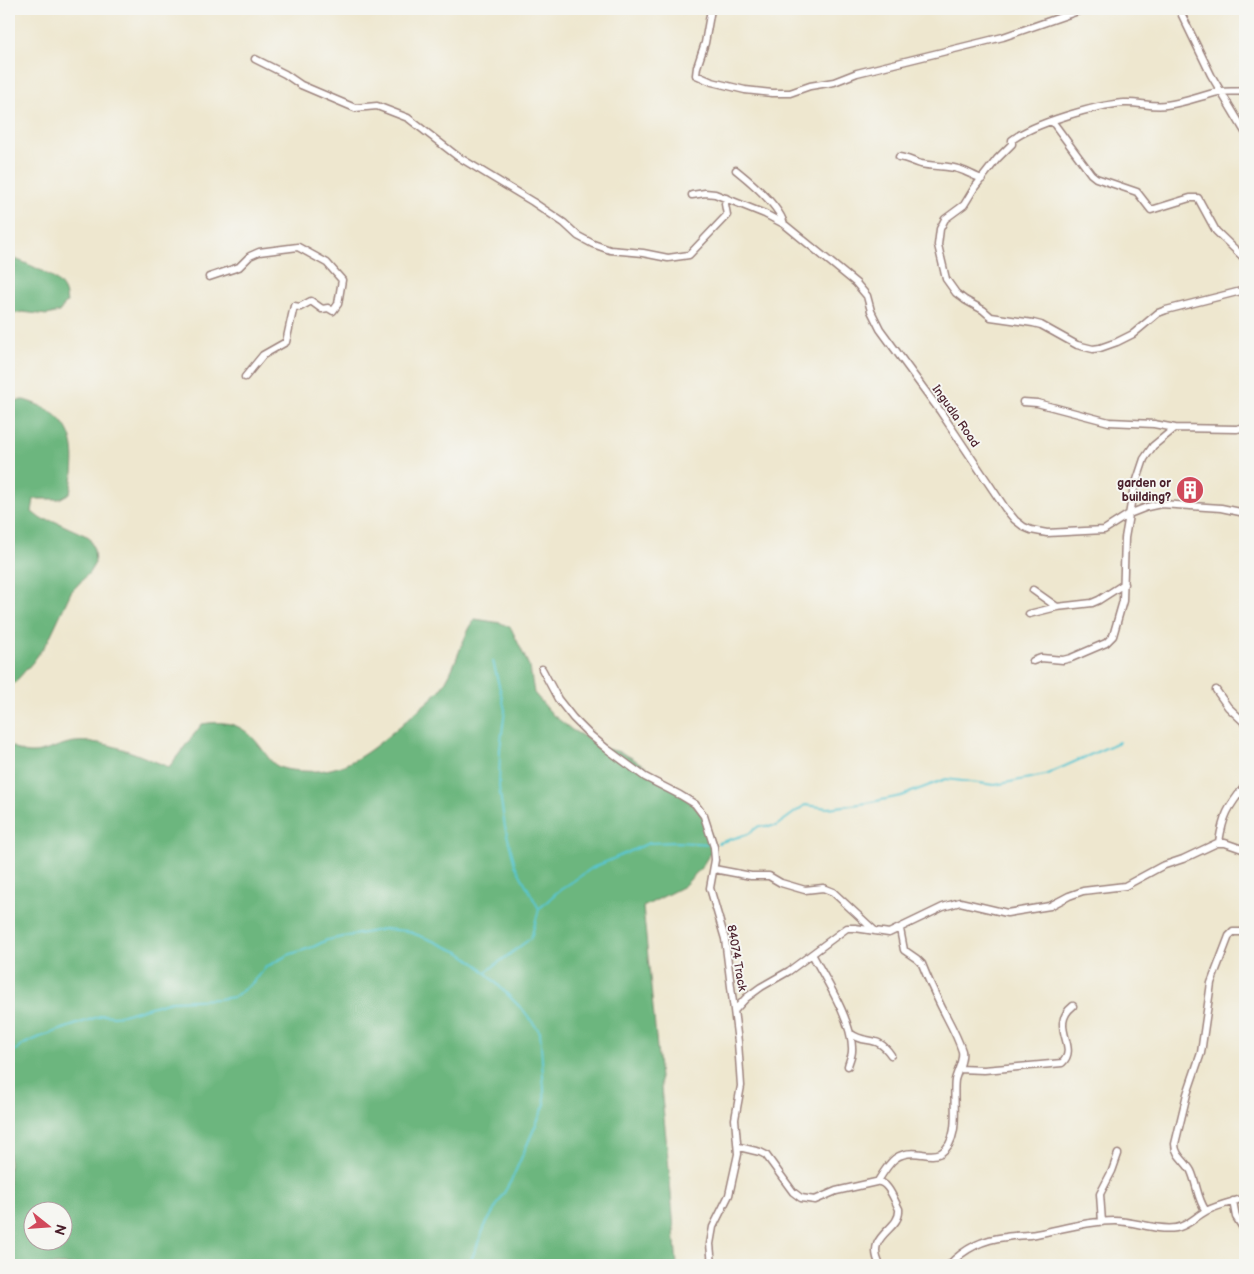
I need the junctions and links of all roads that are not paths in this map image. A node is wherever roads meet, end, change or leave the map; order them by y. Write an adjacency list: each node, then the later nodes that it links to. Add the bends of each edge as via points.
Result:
1 (711, 9): 2 (street, via 706,43 696,75 729,86 790,93 1003,37)
2 (1084, 9)
3 (1179, 9): 6 (street)
4 (255, 59): 13 (street, via 301,85 355,108 377,106 408,118 457,156 533,202 578,236 610,250 668,258 689,255 727,215)
5 (1245, 91): 6 (street)
6 (1221, 92): 7 (street, via 1166,105 1110,104); 8 (street)
7 (1052, 122): 11 (street, via 1039,125 1012,140); 15 (street, via 1091,174 1137,192 1151,210 1198,198 1216,231)
8 (1245, 132)
9 (899, 157): 11 (street, via 919,164 966,171)
10 (736, 170): 14 (street, via 778,211)
11 (982, 179): 17 (street, via 964,205 945,218 938,245 946,279 952,288 991,317 1041,325 1077,345 1097,349 1132,334 1158,313)
12 (692, 195): 13 (street, Ingudla Road, via 708,193)
13 (726, 198): 14 (street, Ingudla Road)
14 (784, 224): 22 (street, Ingudla Road, via 862,288 880,329 1015,520 1031,530 1063,533 1104,530)
15 (1245, 260)
16 (209, 277): 18 (street, via 239,267 259,252 298,247 327,263 342,280 338,304 333,311 322,309 311,301 300,307 294,306 286,342 264,355)
17 (1245, 290)
18 (245, 378)
19 (1023, 402): 21 (street, via 1109,422)
20 (1245, 427): 21 (street)
21 (1175, 428): 22 (street, via 1153,446 1144,459)
22 (1129, 514): 23 (street, Ingudla Road, via 1162,504 1212,507); 24 (street)
23 (1245, 514)
24 (1124, 584): 26 (street, via 1087,604); 28 (street, via 1115,630 1106,643 1063,660 1041,658)
25 (1033, 590): 26 (street)
26 (1057, 606): 27 (street)
27 (1029, 614)
28 (1032, 661)
29 (542, 669): 35 (street, 84074 Track, via 558,699 589,734 645,777 695,804 704,816 714,847)
30 (1216, 690): 31 (street)
31 (1245, 723)
32 (1245, 786): 33 (street, via 1228,808)
33 (1219, 842): 34 (street); 36 (street, via 1125,886 1083,891 1050,906 1007,913 968,903 952,903)
34 (1245, 850)
35 (714, 869): 37 (street, via 769,876 802,889 827,888); 41 (street, 84074 Track, via 710,888 725,940)
36 (900, 928): 37 (street, via 888,933); 45 (street, via 904,950 920,962 951,1024 962,1054)
37 (876, 932): 39 (street, via 847,928)
38 (1245, 932): 51 (street, via 1233,932 1229,936 1211,983 1201,1053 1175,1144 1191,1171)
39 (812, 954): 41 (street, via 761,986); 42 (street, via 838,1002)
40 (1073, 1006): 45 (street, via 1063,1023 1068,1051 1062,1063)
41 (735, 1010): 46 (street, 84074 Track, via 741,1086 735,1120)
42 (850, 1033): 43 (street, via 882,1044); 44 (street, via 852,1050)
43 (891, 1055)
44 (848, 1066)
45 (958, 1069): 48 (street, via 956,1118 948,1145 934,1155 908,1153 896,1158)
46 (739, 1147): 48 (street, via 766,1155 793,1192 806,1200); 54 (street, 84074 Track, via 732,1184 713,1228 710,1244)
47 (1118, 1154): 52 (street, via 1100,1194)
48 (878, 1181): 55 (street, via 886,1185 899,1211 876,1247)
49 (1245, 1198): 50 (street)
50 (1232, 1202): 51 (street); 53 (street)
51 (1206, 1211): 52 (street, via 1187,1224 1173,1228)
52 (1102, 1222): 56 (street, via 989,1240 974,1245)
53 (1245, 1231)
54 (712, 1265)
55 (880, 1265)
56 (949, 1265)

